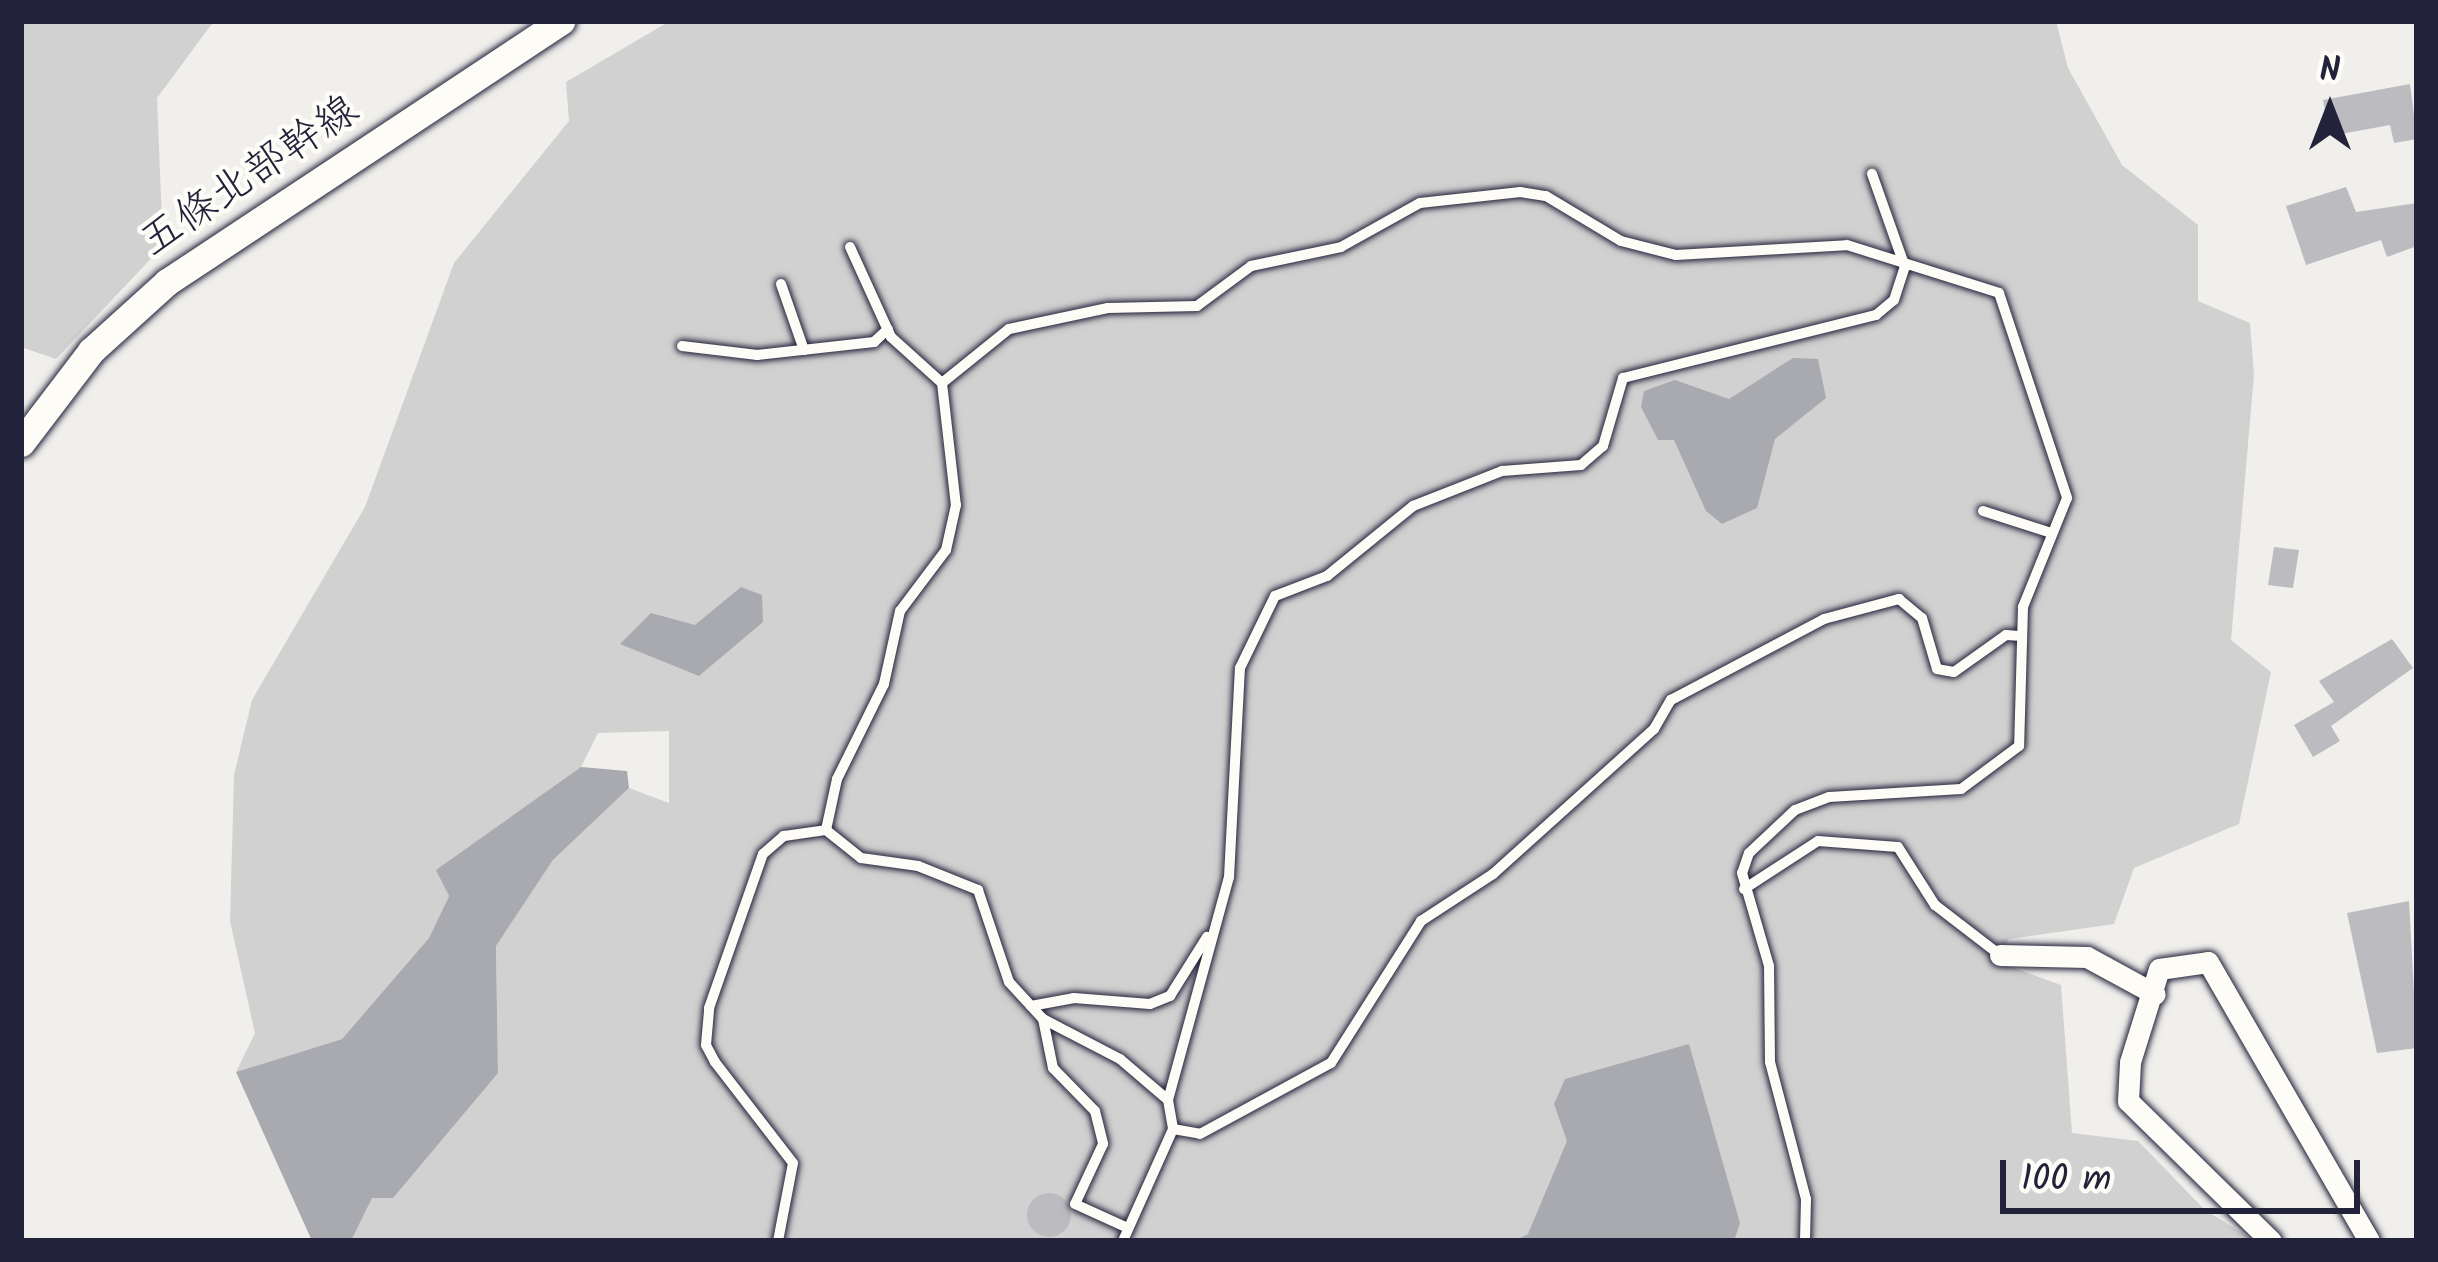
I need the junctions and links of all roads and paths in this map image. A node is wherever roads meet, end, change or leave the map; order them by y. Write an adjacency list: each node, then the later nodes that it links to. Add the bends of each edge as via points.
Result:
1 (562, 21): 10 (street, 五條北部幹線, via 167,282 91,351)
2 (1872, 174): 4 (lane)
3 (850, 247): 6 (lane)
4 (1905, 267): 9 (lane, via 1805,241 1676,255 1621,241 1546,196 1520,192 1420,203 1341,247 1251,266 1197,306 1108,308 1009,329); 12 (lane, via 1965,275 1999,293 2065,469 2067,498); 16 (lane, via 1894,300 1876,315 1623,378 1603,446 1581,465 1502,471 1413,506 1327,576 1275,596 1240,668 1229,877)
5 (782, 284): 8 (lane)
6 (888, 329): 8 (lane, via 874,342); 9 (lane)
7 (682, 346): 8 (lane)
8 (804, 350)
9 (942, 382): 14 (lane, via 956,505 946,550 900,611 884,684 838,779)
10 (21, 443)
11 (1983, 511): 12 (lane)
12 (2051, 533): 13 (lane)
13 (2022, 636): 15 (lane, via 2022,728 2005,763 1960,789 1829,797 1795,810 1749,853); 22 (lane, via 2006,635 1954,672 1937,669 1922,618 1899,599 1824,619 1671,700 1654,729 1493,874 1421,921 1331,1063 1200,1134)
14 (826, 830): 19 (lane, via 861,858 918,866 978,890 1010,982); 24 (lane, via 784,836 763,854 709,1008 706,1045 715,1062 794,1163)
15 (1744, 889): 17 (lane, via 1818,841 1898,847 1935,904); 26 (lane, via 1769,966 1770,1062 1806,1199)
16 (1207, 937): 19 (lane, via 1169,996 1150,1004 1074,998); 21 (lane, via 1209,961)
17 (2000, 955): 18 (street, via 2087,957)
18 (2156, 994): 27 (street, via 2130,1062 2128,1101); 28 (street, via 2159,969 2208,962)
19 (1031, 1006): 20 (lane)
20 (1043, 1019): 21 (lane, via 1120,1059); 23 (lane, via 1053,1068 1095,1111 1102,1144 1075,1204)
21 (1168, 1100): 22 (lane)
22 (1172, 1129): 23 (lane)
23 (1128, 1228): 25 (lane)
24 (778, 1241)
25 (1123, 1241)
26 (1804, 1241)
27 (2271, 1241)
28 (2369, 1241)

